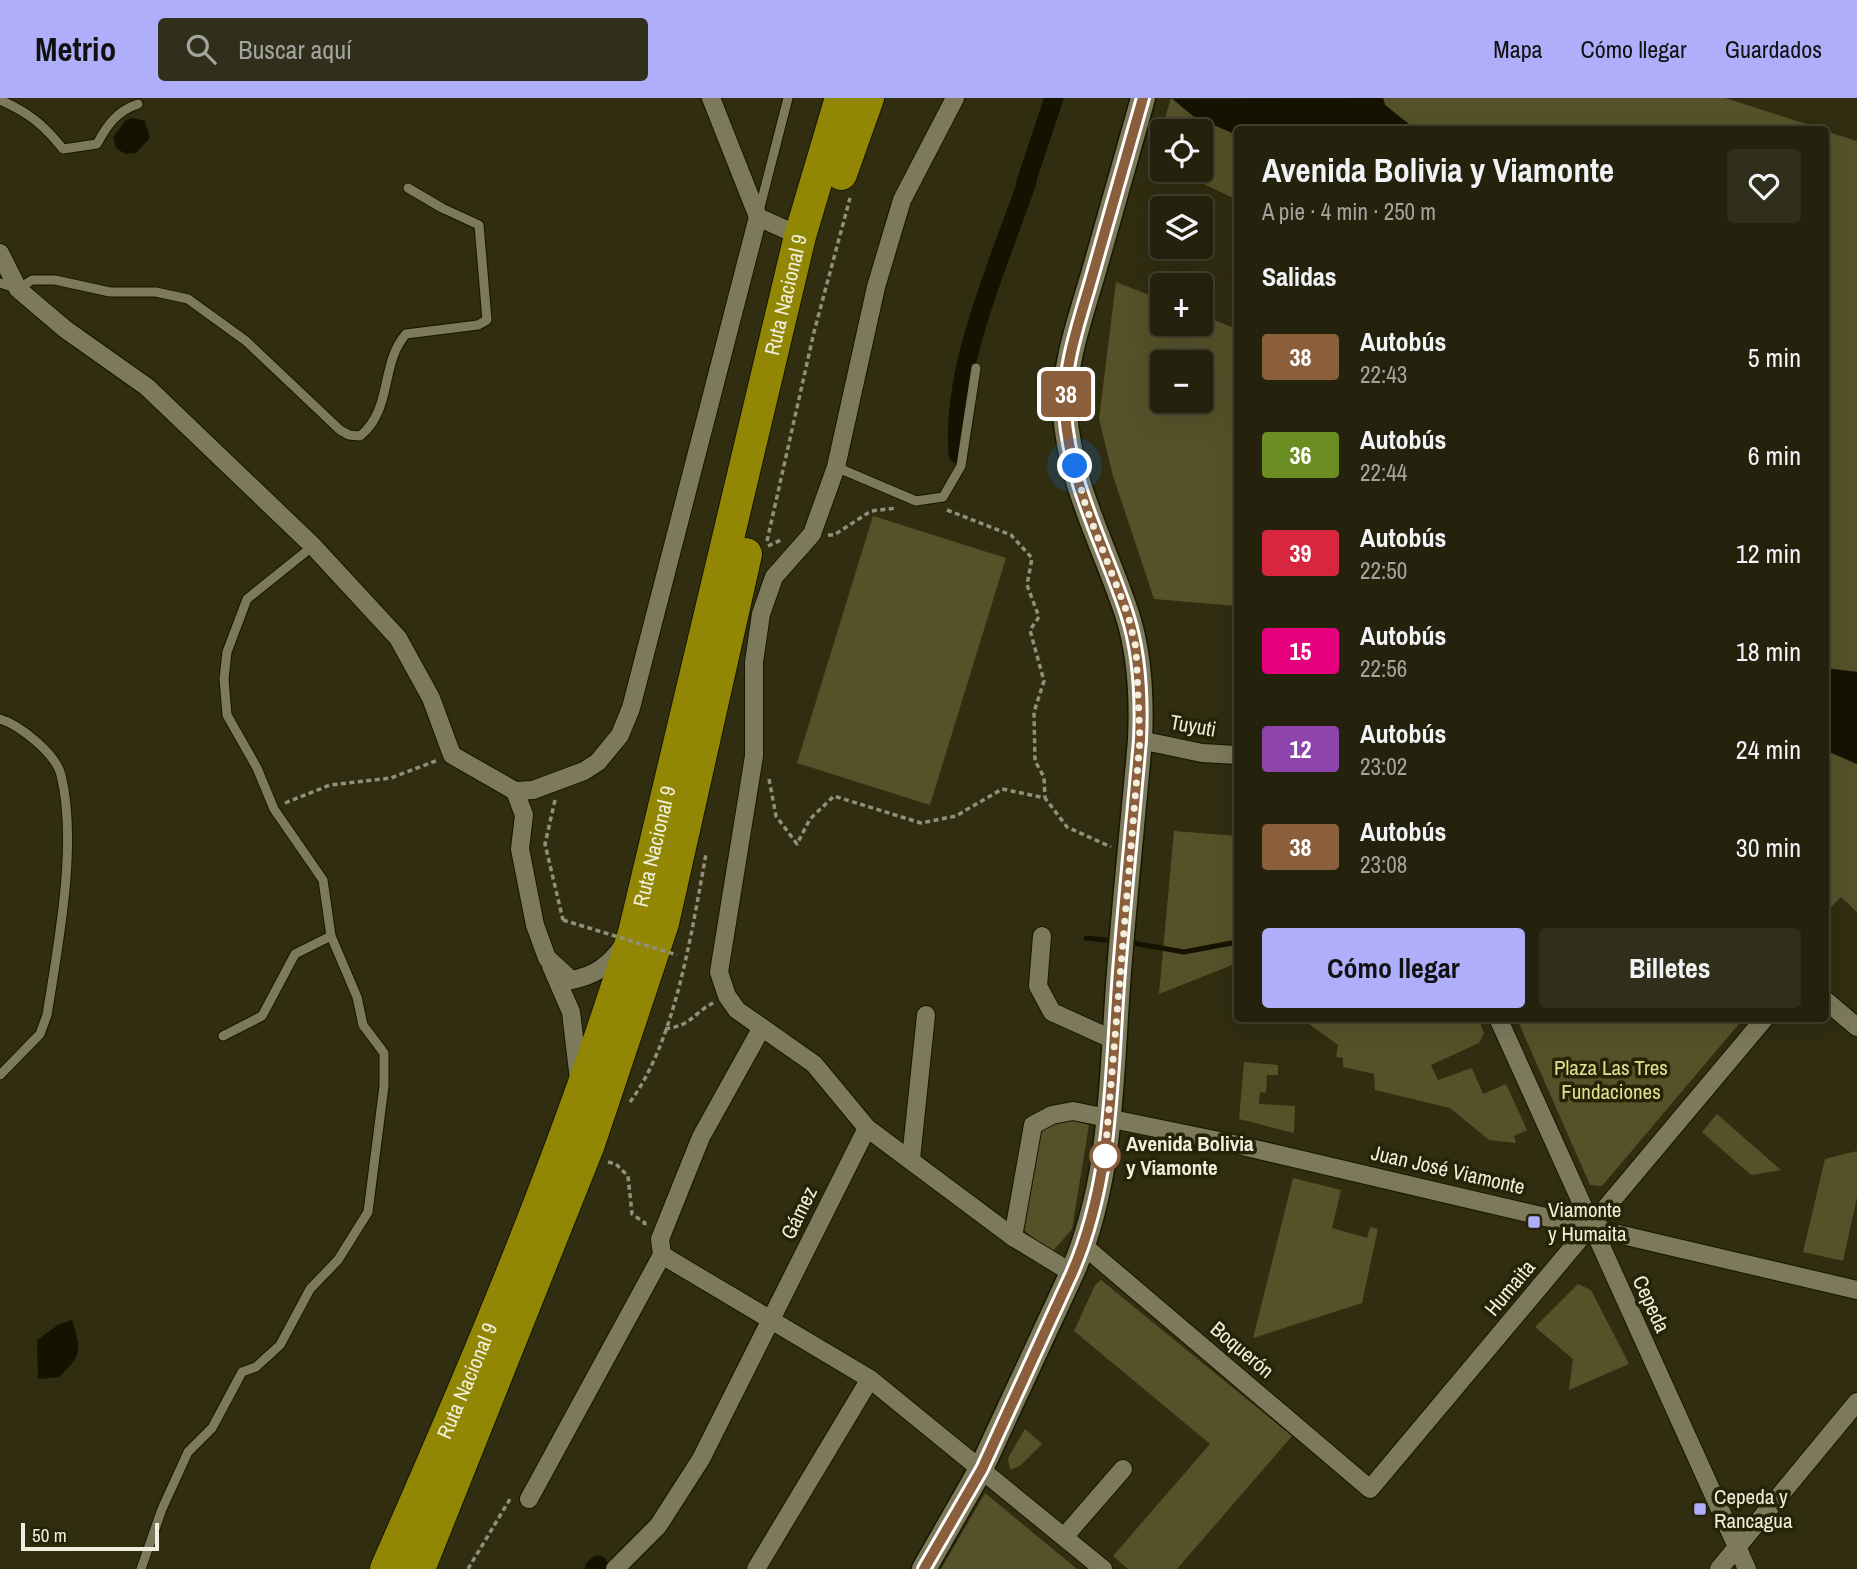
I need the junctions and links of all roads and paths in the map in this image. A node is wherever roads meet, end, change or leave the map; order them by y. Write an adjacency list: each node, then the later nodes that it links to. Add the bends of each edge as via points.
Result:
1 (711, 98): 10 (street)
2 (788, 98): 10 (lane)
3 (841, 98): 11 (highway, Ruta Nacional 9)
4 (868, 98): 73 (highway, Ruta Nacional 9, via 808,285 773,424 663,923 590,1144)
5 (955, 98): 16 (street, via 902,200 876,287)
6 (1143, 98): 23 (street, via 1076,334 1065,411 1086,507 1136,648)
7 (0, 100): 8 (lane, via 41,122 63,149 97,144 111,121)
8 (138, 104)
9 (408, 188): 14 (lane, via 479,225 487,320 478,326 406,334 397,344 377,416 360,436 340,430 246,341 188,299 156,292 110,292 55,280 32,280)
10 (758, 217): 11 (street); 27 (street, via 631,708 620,735 598,762)
11 (800, 236): 32 (highway, Ruta Nacional 9)
12 (0, 253): 14 (street)
13 (0, 283): 14 (lane)
14 (19, 289): 20 (street, via 65,329 147,387)
15 (976, 368): 16 (lane, via 961,466 943,497 916,502)
16 (836, 467): 19 (street)
17 (902, 508): 19 (path, via 871,511 834,535)
18 (942, 508): 29 (path, via 1011,535 1032,558 1027,585 1039,618 1030,630 1044,681 1034,712 1035,761 1044,778)
19 (812, 534): 21 (path, via 794,534); 26 (street, via 774,576 761,614 754,662)
20 (313, 546): 24 (street, via 398,638 430,698); 30 (lane, via 247,599 227,652 223,679 227,715)
21 (765, 547)
22 (0, 719): 48 (lane, via 16,724 61,773 68,842 47,1015 40,1034)
23 (1140, 740): 25 (street, Tuyuti); 31 (street)
24 (452, 755): 28 (street); 30 (path, via 391,778 330,785)
25 (1234, 755)
26 (754, 756): 29 (path, via 767,768 776,816 797,844 810,819 834,796 921,823 956,816 1002,789); 37 (street, via 723,932 719,972)
27 (559, 781): 28 (street); 35 (path, bridge, via 545,844 563,920)
28 (515, 792): 36 (street, via 524,815 520,849 526,888)
29 (1045, 798): 31 (path, via 1067,827)
30 (274, 809): 33 (lane, via 323,880)
31 (1130, 854): 46 (street)
32 (634, 933): 36 (street, via 612,962 589,977 571,980); 50 (highway, Ruta Nacional 9)
33 (331, 936): 45 (lane, via 295,954 262,1016); 71 (lane, via 357,997 363,1025 384,1053 368,1212 338,1260 310,1289 280,1345 256,1367 242,1372 212,1428 188,1452)
34 (1042, 936): 46 (street, via 1038,986 1052,1012)
35 (677, 955)
36 (547, 958): 50 (street, via 571,1012)
37 (727, 996): 43 (path, via 707,1006 695,1019); 44 (street)
38 (1829, 1003): 42 (street)
39 (926, 1015): 53 (street)
40 (1500, 1022): 55 (street, Cepeda)
41 (1762, 1022): 55 (street, Humaita)
42 (1857, 1027)
43 (665, 1029)
44 (761, 1029): 52 (street, via 814,1064); 59 (street, via 701,1137 660,1239)
45 (223, 1036)
46 (1114, 1040): 51 (street)
47 (640, 1072): 49 (path, via 638,1080)
48 (0, 1075)
49 (646, 1081)
50 (580, 1090): 72 (highway, Ruta Nacional 9, via 532,1223)
51 (1109, 1117): 55 (street, Juan José Viamonte); 57 (street, Juan José Viamonte, via 1073,1111 1033,1125); 58 (street, via 1101,1181)
52 (867, 1128): 53 (street); 62 (street, Gámez)
53 (911, 1159): 57 (street)
54 (605, 1161): 56 (path, via 628,1176 632,1214 645,1223)
55 (1591, 1227): 61 (street, Juan José Viamonte); 67 (street, Humaita); 70 (street, Cepeda)
56 (643, 1235)
57 (1013, 1237): 60 (street)
58 (1084, 1246): 60 (street); 67 (street, Boquerón)
59 (662, 1255): 62 (street); 68 (street)
60 (1072, 1273): 65 (street)
61 (1857, 1290)
62 (772, 1319): 63 (street); 75 (street, Gámez, via 701,1459 658,1526)
63 (870, 1379): 65 (street); 76 (street)
64 (1857, 1402): 70 (street)
65 (982, 1469): 69 (street); 77 (street)
66 (1123, 1469): 69 (street)
67 (1370, 1489)
68 (522, 1495): 74 (path)
69 (1064, 1537): 78 (street)
70 (1738, 1548): 79 (street); 80 (street, Cepeda)
71 (141, 1569)
72 (386, 1569)
73 (419, 1569)
74 (468, 1569)
75 (615, 1569)
76 (756, 1569)
77 (924, 1569)
78 (1103, 1569)
79 (1719, 1569)
80 (1747, 1569)

